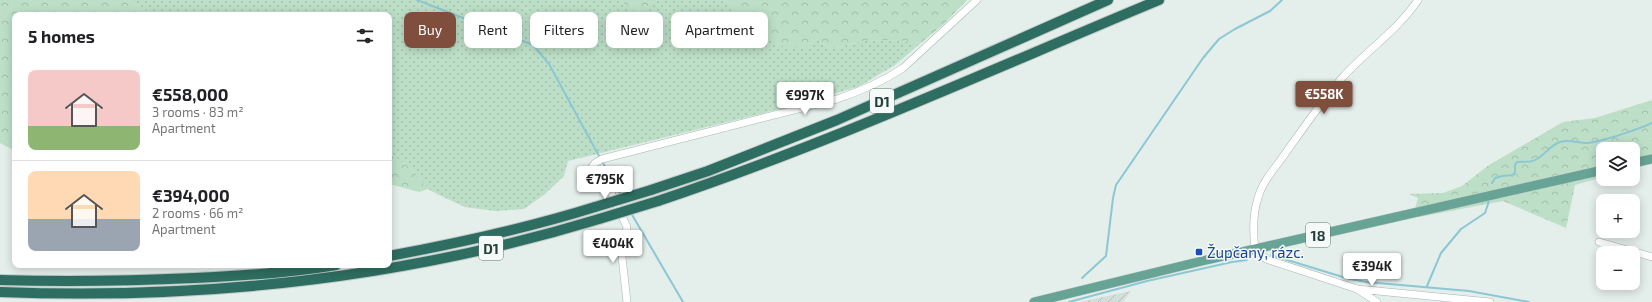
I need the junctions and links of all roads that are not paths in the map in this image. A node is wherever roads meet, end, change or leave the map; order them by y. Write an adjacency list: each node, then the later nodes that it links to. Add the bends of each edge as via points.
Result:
1 (977, 0): 18 (street, via 902,68 860,92 602,159 595,163 592,167 607,184 627,227 622,257)
2 (1108, 0): 10 (highway, D1, bridge, via 837,120 708,171 556,220)
3 (1159, 0): 14 (highway, D1, bridge, via 790,154 720,180 561,231)
4 (1418, 0): 9 (street, via 1390,33 1342,78 1266,180 1258,197 1255,213)
5 (1652, 159): 6 (main road)
6 (1640, 162)
7 (1596, 172): 9 (main road, 18)
8 (1599, 242): 11 (street)
9 (1255, 249): 16 (street, via 1266,259); 19 (main road, 18)
10 (392, 255)
11 (1652, 257)
12 (312, 268): 15 (highway, via 147,281)
13 (390, 268): 17 (highway, D1, bridge, via 281,284 160,293)
14 (392, 268)
15 (0, 280)
16 (1357, 289): 20 (street); 21 (street)
17 (0, 292)
18 (627, 302)
19 (1034, 302)
20 (1378, 302)
21 (1490, 302)

